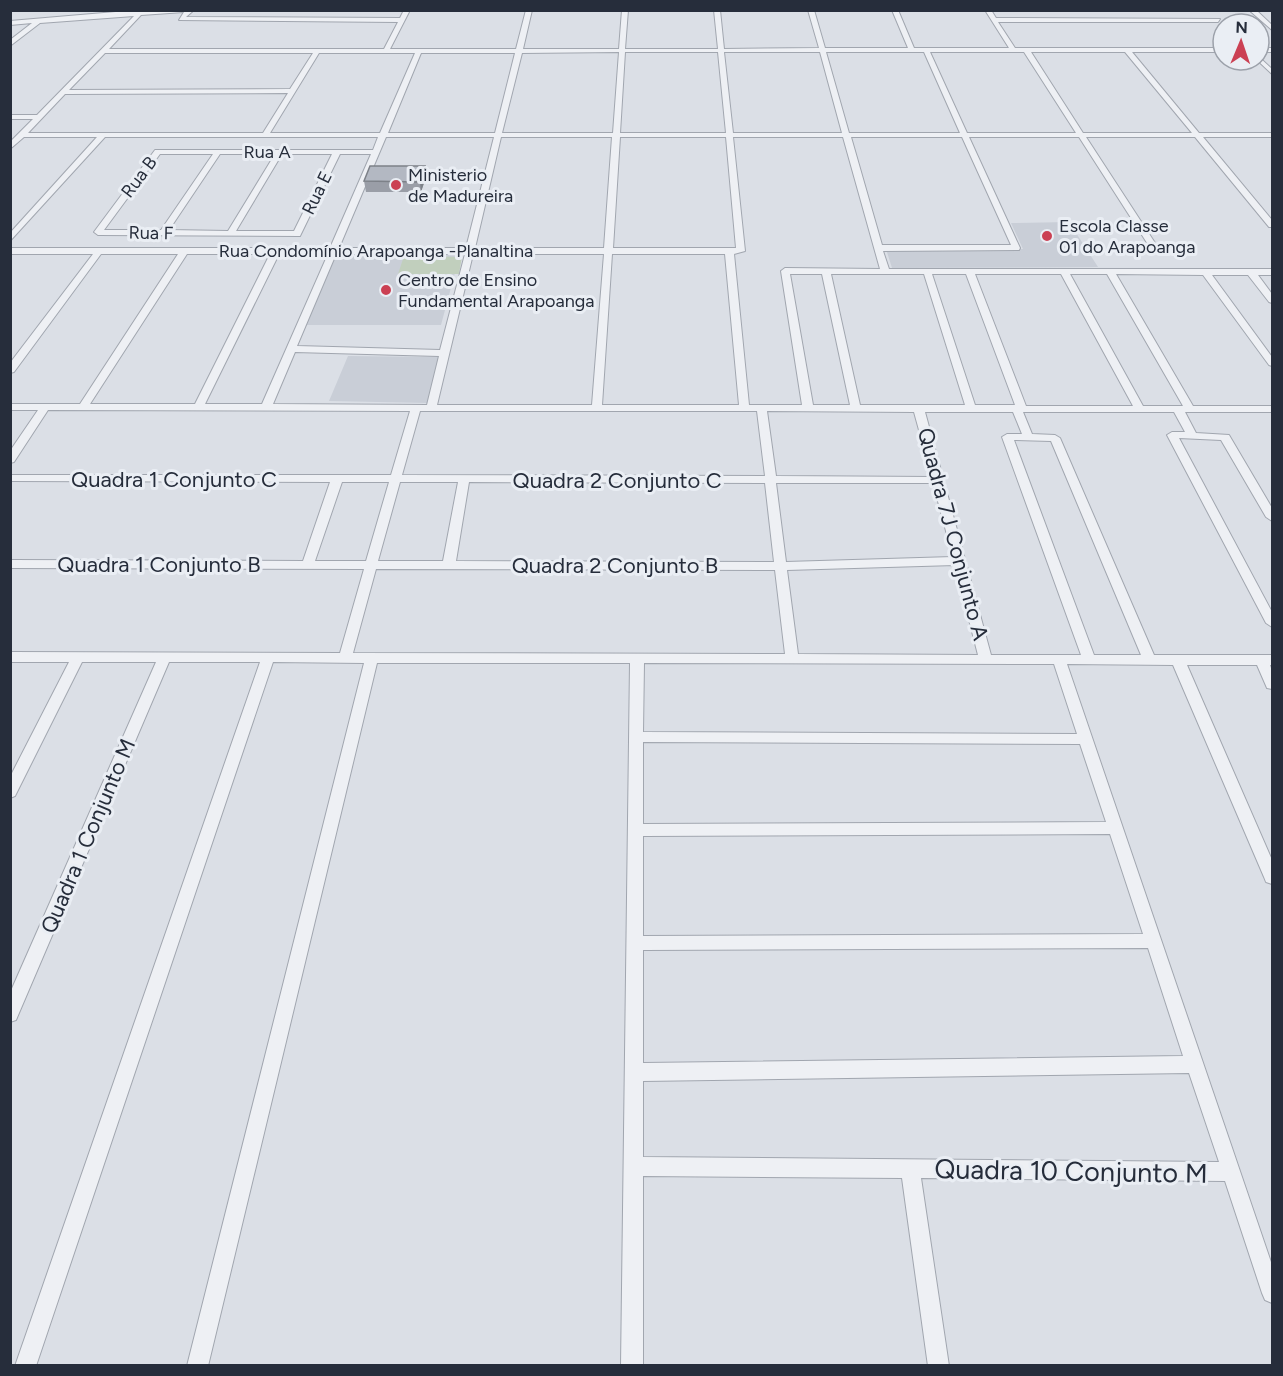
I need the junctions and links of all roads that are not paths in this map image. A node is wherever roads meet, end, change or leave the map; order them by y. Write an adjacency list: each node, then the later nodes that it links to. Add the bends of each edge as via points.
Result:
1 (407, 10): 11 (street)
2 (529, 10): 28 (street)
3 (625, 10): 29 (street)
4 (717, 10): 30 (street)
5 (811, 10): 31 (street)
6 (895, 10): 18 (street)
7 (988, 10): 12 (street)
8 (1252, 10): 16 (street)
9 (189, 11): 10 (street); 11 (street, via 181,19)
10 (141, 12): 13 (street); 24 (street)
11 (402, 20): 26 (street)
12 (994, 20): 15 (street); 20 (street)
13 (38, 21): 14 (street); 17 (street)
14 (10, 23)
15 (1211, 23)
16 (1272, 28)
17 (10, 44)
18 (912, 50): 19 (street); 31 (street)
19 (926, 50): 20 (street); 44 (street)
20 (1013, 50): 21 (street)
21 (1026, 50): 22 (street); 45 (street)
22 (1126, 50): 23 (street); 46 (street)
23 (1211, 50)
24 (104, 51): 25 (street); 33 (street)
25 (317, 51): 26 (street); 32 (street)
26 (386, 51): 27 (street)
27 (419, 51): 28 (street); 39 (street)
28 (519, 51): 29 (street); 40 (street)
29 (622, 51): 30 (street); 41 (street)
30 (721, 51): 31 (street); 42 (street)
31 (822, 51): 43 (street)
32 (292, 91): 33 (street); 38 (street)
33 (64, 92): 35 (street)
34 (10, 117): 35 (street)
35 (40, 117): 36 (street)
36 (22, 135): 37 (street); 48 (street)
37 (103, 135): 38 (street); 61 (street)
38 (261, 135): 39 (street); 51 (street)
39 (383, 135): 40 (street); 54 (street)
40 (498, 135): 41 (street); 69 (street)
41 (616, 135): 42 (street); 70 (street)
42 (730, 135): 43 (street); 71 (street, Rua Condomínio Arapoanga -Planaltina, via 741,251)
43 (846, 135): 44 (street); 63 (street)
44 (965, 135): 45 (street); 63 (street, via 1016,248)
45 (1081, 135): 46 (street); 62 (street)
46 (1197, 135): 47 (street); 55 (street)
47 (1272, 135)
48 (10, 147)
49 (158, 152): 50 (street, Rua A); 56 (street, Rua B)
50 (218, 152): 51 (street, Rua A); 57 (street)
51 (247, 152): 52 (street, Rua A)
52 (280, 152): 53 (street, Rua A); 59 (street)
53 (337, 152): 54 (street, Rua A); 60 (street, Rua E)
54 (376, 152): 68 (street)
55 (1272, 225)
56 (98, 232): 57 (street, Rua F)
57 (163, 233): 58 (street, Rua F)
58 (203, 233): 59 (street, Rua F); 66 (street, Rua F)
59 (231, 233): 60 (street, Rua F)
60 (297, 234)
61 (10, 239)
62 (1153, 246)
63 (879, 248): 73 (street)
64 (10, 251): 65 (street, Rua Condomínio Arapoanga -Planaltina)
65 (99, 251): 66 (street, Rua Condomínio Arapoanga -Planaltina); 85 (street)
66 (188, 251): 67 (street, Rua Condomínio Arapoanga -Planaltina); 88 (street, Rua F)
67 (276, 251): 68 (street, Rua Condomínio Arapoanga -Planaltina); 89 (street)
68 (333, 251): 69 (street, Rua Condomínio Arapoanga -Planaltina); 82 (street)
69 (470, 251): 70 (street, Rua Condomínio Arapoanga -Planaltina); 83 (street)
70 (608, 251): 71 (street, Rua Condomínio Arapoanga -Planaltina); 93 (street)
71 (729, 251): 94 (street)
72 (826, 271): 73 (street); 96 (street, via 785,271); 97 (street)
73 (885, 271): 74 (street)
74 (927, 271): 75 (street); 99 (street)
75 (969, 271): 76 (street); 100 (street)
76 (1064, 271): 77 (street); 101 (street)
77 (1110, 271): 78 (street); 102 (street)
78 (1206, 272): 79 (street); 84 (street)
79 (1251, 272): 80 (street); 81 (street)
80 (1272, 272)
81 (1272, 300)
82 (291, 349): 83 (street); 90 (street)
83 (445, 353): 92 (street)
84 (1272, 363)
85 (10, 370)
86 (10, 407): 87 (street)
87 (45, 407): 88 (street); 106 (street)
88 (83, 407): 89 (street)
89 (198, 408): 90 (street)
90 (266, 408): 91 (street)
91 (416, 408): 92 (street); 109 (street)
92 (431, 408): 93 (street)
93 (597, 408): 94 (street)
94 (744, 408): 95 (street)
95 (762, 409): 96 (street); 111 (street)
96 (808, 409): 97 (street)
97 (856, 409): 98 (street)
98 (919, 409): 99 (street); 112 (street, Quadra 7J Conjunto A)
99 (971, 409): 100 (street)
100 (1020, 409): 101 (street); 105 (street)
101 (1140, 409): 102 (street)
102 (1184, 409): 103 (street); 104 (street)
103 (1272, 409)
104 (1192, 436): 113 (street, via 1225,437); 120 (street, via 1172,435)
105 (1028, 438): 131 (street, via 1007,437); 132 (street, via 1055,438)
106 (10, 460)
107 (10, 478): 108 (street, Quadra 1 Conjunto C)
108 (337, 480): 109 (street, Quadra 1 Conjunto C); 115 (street)
109 (396, 480): 110 (street, Quadra 2 Conjunto C); 117 (street)
110 (464, 480): 111 (street, Quadra 2 Conjunto C); 118 (street)
111 (771, 480): 112 (street, Quadra 2 Conjunto C); 119 (street)
112 (938, 480): 114 (street, Quadra 7J Conjunto A)
113 (1272, 517)
114 (960, 561): 119 (street, Quadra 2 Conjunto B); 129 (street, Quadra 7J Conjunto A)
115 (308, 563): 116 (street, Quadra 1 Conjunto B); 117 (street, Quadra 1 Conjunto B)
116 (10, 564)
117 (372, 564): 118 (street, Quadra 2 Conjunto B); 125 (street)
118 (450, 564): 119 (street, Quadra 2 Conjunto B)
119 (781, 566): 128 (street)
120 (1272, 623)
121 (10, 657): 122 (street)
122 (78, 657): 123 (street); 138 (street)
123 (165, 657): 124 (street); 144 (street, Quadra 1 Conjunto M)
124 (268, 657): 125 (street); 151 (street)
125 (345, 657): 126 (street)
126 (372, 658): 127 (street); 152 (street)
127 (637, 658): 128 (street); 136 (street)
128 (792, 659): 129 (street)
129 (986, 660): 130 (street)
130 (1059, 660): 131 (street); 137 (street)
131 (1089, 660): 132 (street)
132 (1150, 660): 133 (street)
133 (1178, 660): 134 (street); 141 (street)
134 (1267, 660): 135 (street)
135 (1272, 684)
136 (636, 737): 137 (street); 140 (street)
137 (1086, 739): 139 (street)
138 (10, 792)
139 (1116, 828): 140 (street); 142 (street)
140 (636, 830): 143 (street)
141 (1272, 877)
142 (1154, 940): 143 (street); 145 (street)
143 (635, 943): 146 (street)
144 (10, 1014)
145 (1195, 1064): 146 (street); 149 (street)
146 (634, 1072): 147 (street)
147 (633, 1166): 148 (street, Quadra 10 Conjunto M); 153 (street)
148 (910, 1169): 149 (street, Quadra 10 Conjunto M); 154 (street)
149 (1232, 1172): 150 (street)
150 (1272, 1293)
151 (25, 1365)
152 (197, 1365)
153 (632, 1365)
154 (939, 1365)

